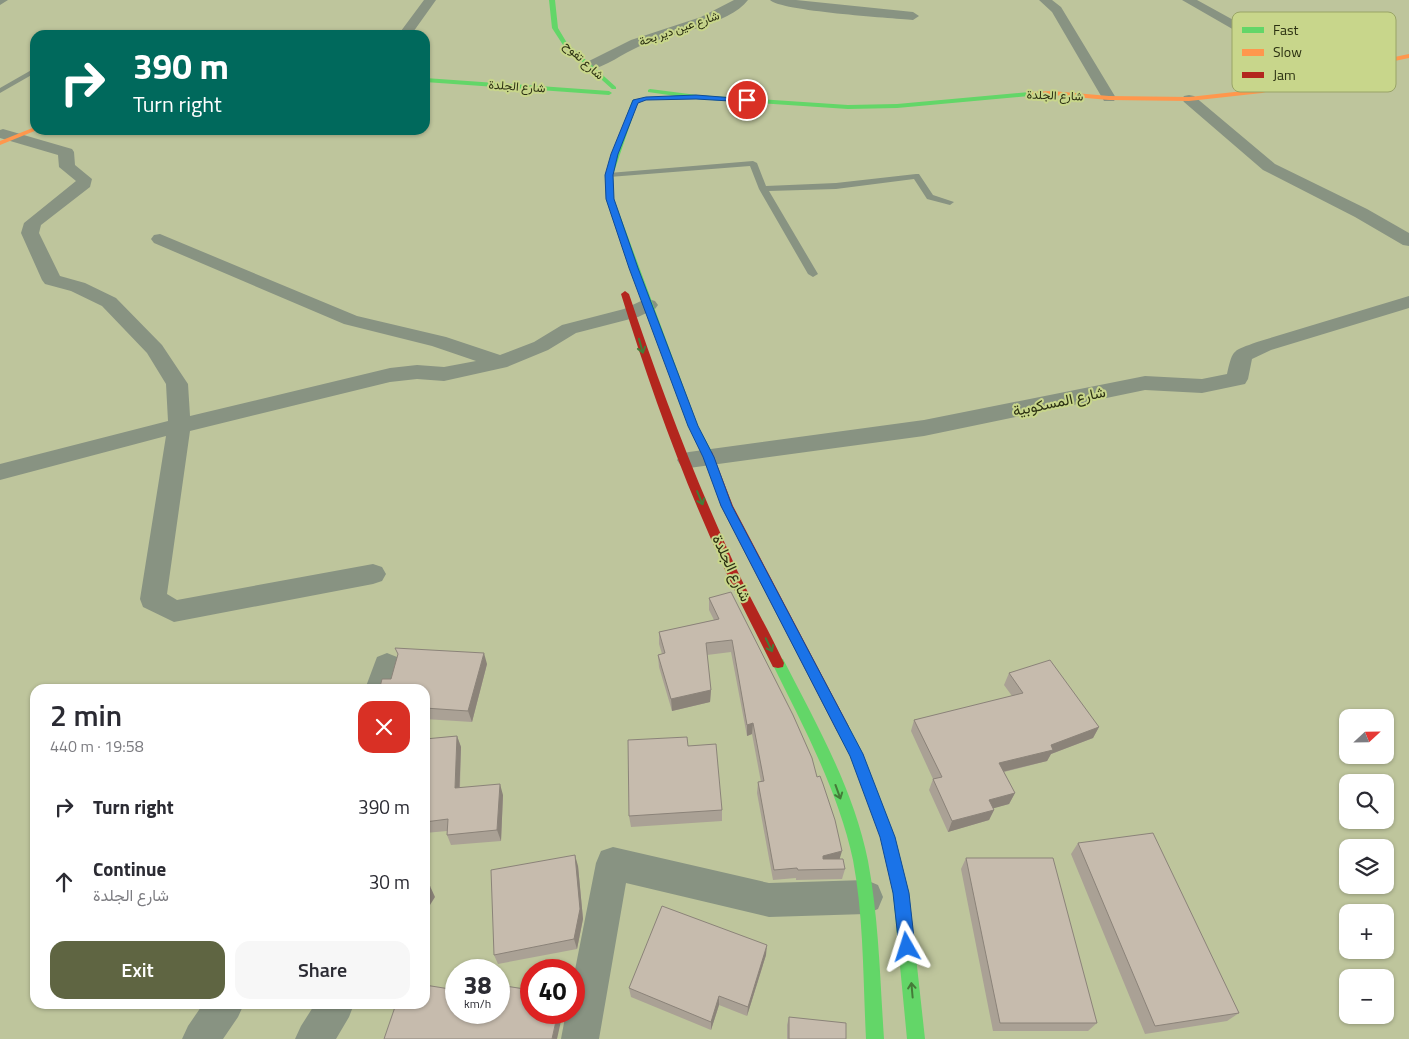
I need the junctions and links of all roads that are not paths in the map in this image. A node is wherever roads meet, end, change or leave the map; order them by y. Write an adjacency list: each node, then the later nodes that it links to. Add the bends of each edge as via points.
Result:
1 (430, 0): 11 (street)
2 (552, 0): 15 (street, شارع تفوح, via 555,28 565,44)
3 (563, 0): 9 (street)
4 (742, 0): 15 (street, شارع عين دير بحة, via 734,8 634,44)
5 (776, 0): 8 (street)
6 (1045, 0): 22 (street, via 1057,10)
7 (1188, 0): 10 (street)
8 (913, 16)
9 (566, 18)
10 (1232, 24)
11 (408, 30)
12 (570, 30): 15 (street)
13 (1409, 56): 14 (street, شارع الجلدة)
14 (1396, 59)
15 (595, 65): 19 (street, شارع تفوح)
16 (30, 73): 20 (lane)
17 (430, 80): 19 (street, شارع الجلدة)
18 (639, 85): 23 (street)
19 (617, 86): 23 (street, شارع تفوح, via 611,97)
20 (0, 91)
21 (1253, 92): 24 (street, شارع الجلدة)
22 (1109, 98): 23 (street, شارع الجلدة, via 1052,93 1011,94 897,106 848,107 696,97); 24 (street, شارع الجلدة)
23 (635, 99): 28 (street, شارع الجلدة)
24 (1189, 99): 32 (street, via 1269,167)
25 (30, 125): 27 (street)
26 (30, 130): 27 (street)
27 (4, 137): 38 (street, via 66,152 67,167 84,179 84,183 32,223 30,233 52,280 78,287 109,302 155,349 177,384)
28 (609, 175): 29 (lane, via 753,163); 36 (street, شارع الجلدة, via 610,199)
29 (763, 189): 30 (lane, via 836,186 916,176 930,197); 33 (lane)
30 (950, 202)
31 (160, 238): 37 (street, via 351,320 439,341)
32 (1409, 241)
33 (813, 274)
34 (619, 280): 36 (street, شارع الجلدة)
35 (1409, 302): 39 (street, شارع المسكوبية, via 1242,355 1237,379 1202,386 1145,383 924,428)
36 (640, 309): 37 (street, via 569,330 541,346); 39 (street, شارع الجلدة); 40 (street, شارع الجلدة, one-way to 40, via 647,365)
37 (500, 362): 38 (street, via 444,374 416,372 390,375)
38 (179, 425): 41 (street); 42 (street, via 153,598 174,611)
39 (709, 457): 40 (street, شارع المسكوبية); 50 (street, شارع الجلدة, one-way to 39, via 901,893 888,837 856,754 727,506)
40 (684, 460): 43 (street, شارع الجلدة, one-way to 43, via 726,559 826,761 852,831)
41 (0, 472)
42 (373, 574)
43 (866, 896): 48 (street, via 769,900 613,863); 49 (street, شارع الجلدة)
44 (222, 1009): 46 (street)
45 (333, 1009): 47 (street)
46 (201, 1039)
47 (314, 1039)
48 (580, 1039)
49 (875, 1039)
50 (916, 1039)

